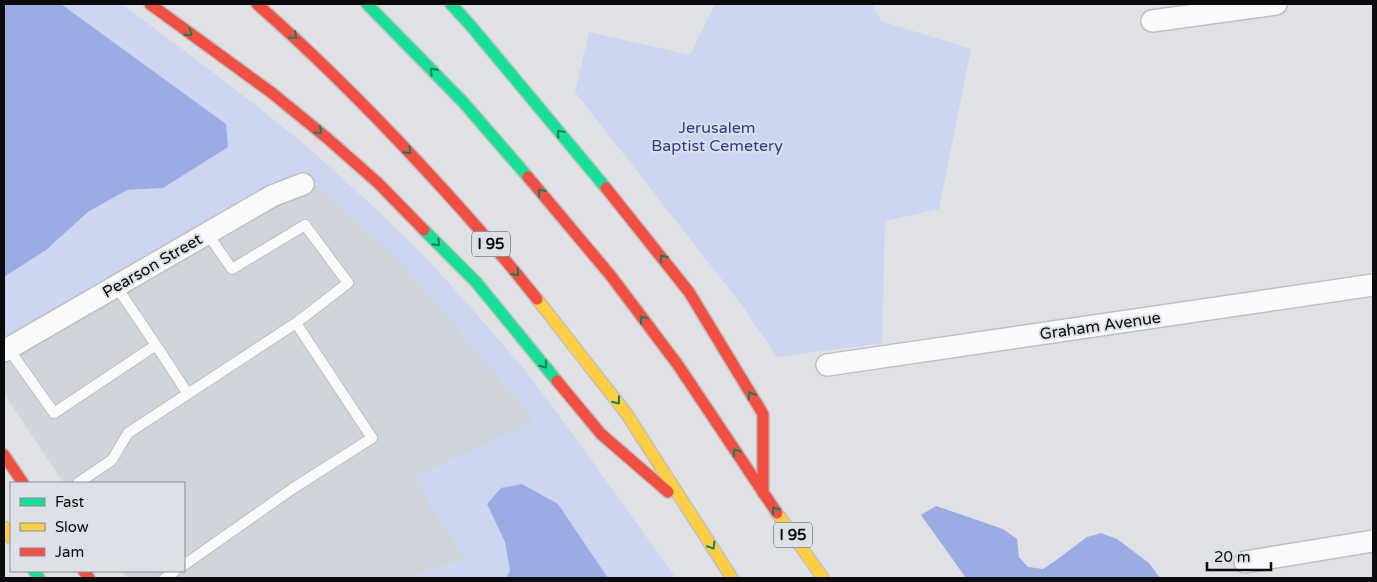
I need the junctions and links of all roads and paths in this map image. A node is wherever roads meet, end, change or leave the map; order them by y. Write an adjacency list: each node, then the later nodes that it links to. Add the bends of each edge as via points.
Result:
1 (150, 4): 20 (main road, one-way to 20, via 272,93 378,183 476,282 601,434)
2 (257, 4): 20 (main road, I 95, one-way to 20, via 379,120 471,220 626,413)
3 (366, 4): 19 (main road, I 95, one-way to 3, via 678,365 611,276 463,102)
4 (451, 4): 19 (main road, one-way to 4, via 763,414 689,292 633,220)
5 (1276, 4): 6 (street)
6 (1152, 21)
7 (304, 184): 8 (street, Pearson Street, via 272,196)
8 (207, 233): 10 (street, Pearson Street); 11 (lane, via 232,269 305,225 348,283)
9 (1373, 285): 14 (street, Graham Avenue)
10 (116, 286): 12 (lane); 13 (street, Pearson Street)
11 (296, 323): 15 (lane); 23 (lane, via 372,438 292,489)
12 (156, 345): 13 (lane, via 54,413); 15 (lane)
13 (6, 350)
14 (827, 365)
15 (188, 394): 18 (lane, via 128,433 112,460)
16 (4, 455): 17 (main road)
17 (22, 482)
18 (79, 482)
19 (763, 492): 25 (main road, I 95, one-way to 19)
20 (691, 513): 24 (main road, I 95, one-way to 24)
21 (1373, 541): 22 (street)
22 (1244, 562)
23 (185, 564)
24 (732, 578)
25 (823, 578)

